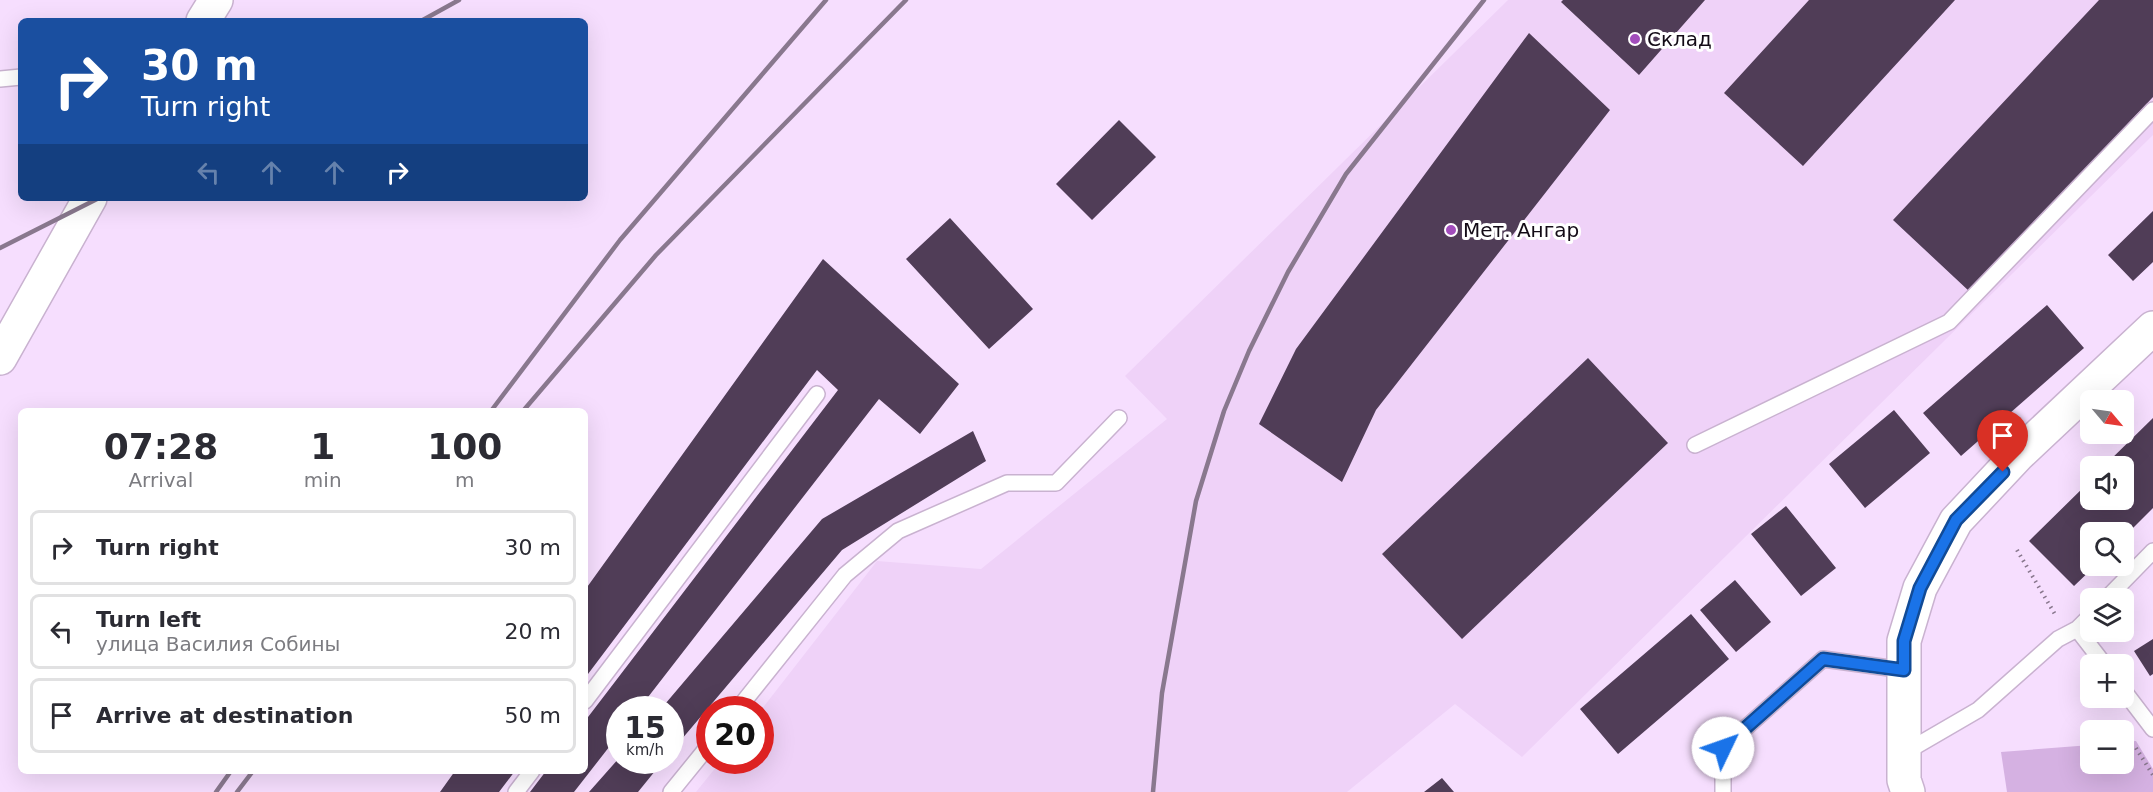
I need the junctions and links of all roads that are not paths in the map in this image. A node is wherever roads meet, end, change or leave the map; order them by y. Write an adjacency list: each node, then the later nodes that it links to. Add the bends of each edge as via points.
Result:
1 (216, 0): 2 (street)
2 (205, 18)
3 (18, 77): 4 (lane)
4 (0, 79)
5 (2153, 111): 11 (lane, via 1949,322)
6 (88, 201): 8 (street)
7 (2153, 328): 17 (street, via 2018,455 1956,520 1920,588 1904,641)
8 (0, 358)
9 (817, 394): 19 (lane)
10 (1119, 418): 18 (lane, via 1056,483 1006,483 898,531 845,575)
11 (1695, 445)
12 (2153, 551): 13 (lane)
13 (2117, 588)
14 (2080, 626): 15 (lane)
15 (2077, 629): 16 (lane); 22 (lane, via 2058,639 1978,710)
16 (2096, 654)
17 (1904, 670): 22 (street); 27 (lane, via 1823,659 1723,748)
18 (748, 696)
19 (588, 697)
20 (2134, 704): 21 (lane)
21 (2153, 729)
22 (1904, 753): 28 (street)
23 (696, 761): 26 (lane)
24 (530, 774): 25 (lane)
25 (516, 792)
26 (671, 792)
27 (1723, 792)
28 (1908, 792)

